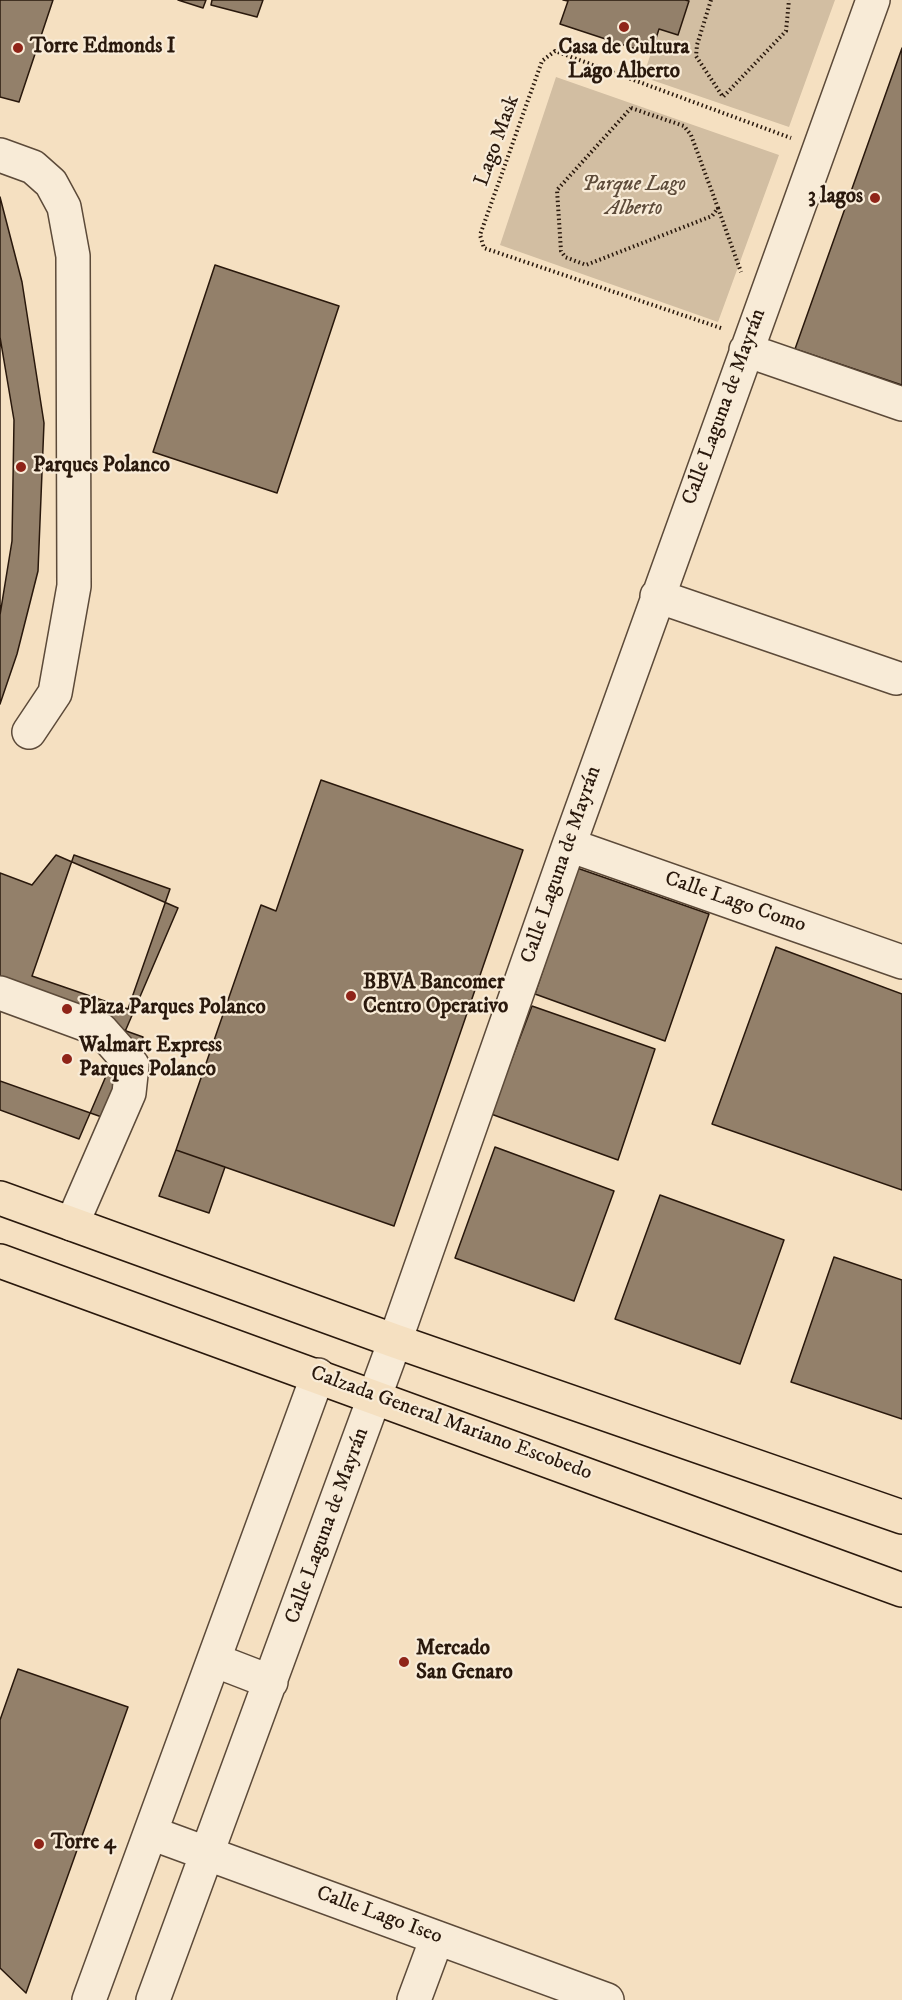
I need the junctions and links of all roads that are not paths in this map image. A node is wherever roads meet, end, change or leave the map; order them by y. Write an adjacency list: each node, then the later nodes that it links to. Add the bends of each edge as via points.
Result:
1 (873, 0): 3 (street, Calle Laguna de Mayrán)
2 (0, 155): 7 (street, via 33,167 51,183 64,207 73,256 74,586 55,693)
3 (751, 335): 4 (street); 5 (street, Calle Laguna de Mayrán)
4 (902, 404)
5 (657, 596): 6 (street); 8 (street, Calle Laguna de Mayrán)
6 (896, 678)
7 (29, 732)
8 (569, 844): 9 (street, Calle Lago Como); 14 (street, Calle Laguna de Mayrán)
9 (902, 962)
10 (0, 993): 12 (street, via 101,1030 132,1065 129,1093)
11 (0, 1198): 12 (main road)
12 (72, 1224): 14 (main road)
13 (0, 1261): 15 (main road, Calzada General Mariano Escobedo)
14 (395, 1341): 16 (street, Calle Laguna de Mayrán); 17 (main road)
15 (318, 1375): 16 (main road, Calzada General Mariano Escobedo); 19 (street)
16 (375, 1396): 18 (main road, Calzada General Mariano Escobedo); 20 (street, Calle Laguna de Mayrán)
17 (902, 1517)
18 (902, 1590)
19 (214, 1660): 20 (street); 21 (street)
20 (271, 1682): 22 (street, Calle Laguna de Mayrán)
21 (151, 1833): 22 (street, Calle Lago Iseo); 24 (street)
22 (209, 1854): 23 (street, Calle Lago Iseo); 25 (street, Calle Laguna de Mayrán)
23 (436, 1938): 26 (street); 27 (street, Calle Lago Iseo)
24 (89, 2000)
25 (153, 2000)
26 (414, 2000)
27 (607, 2000)

